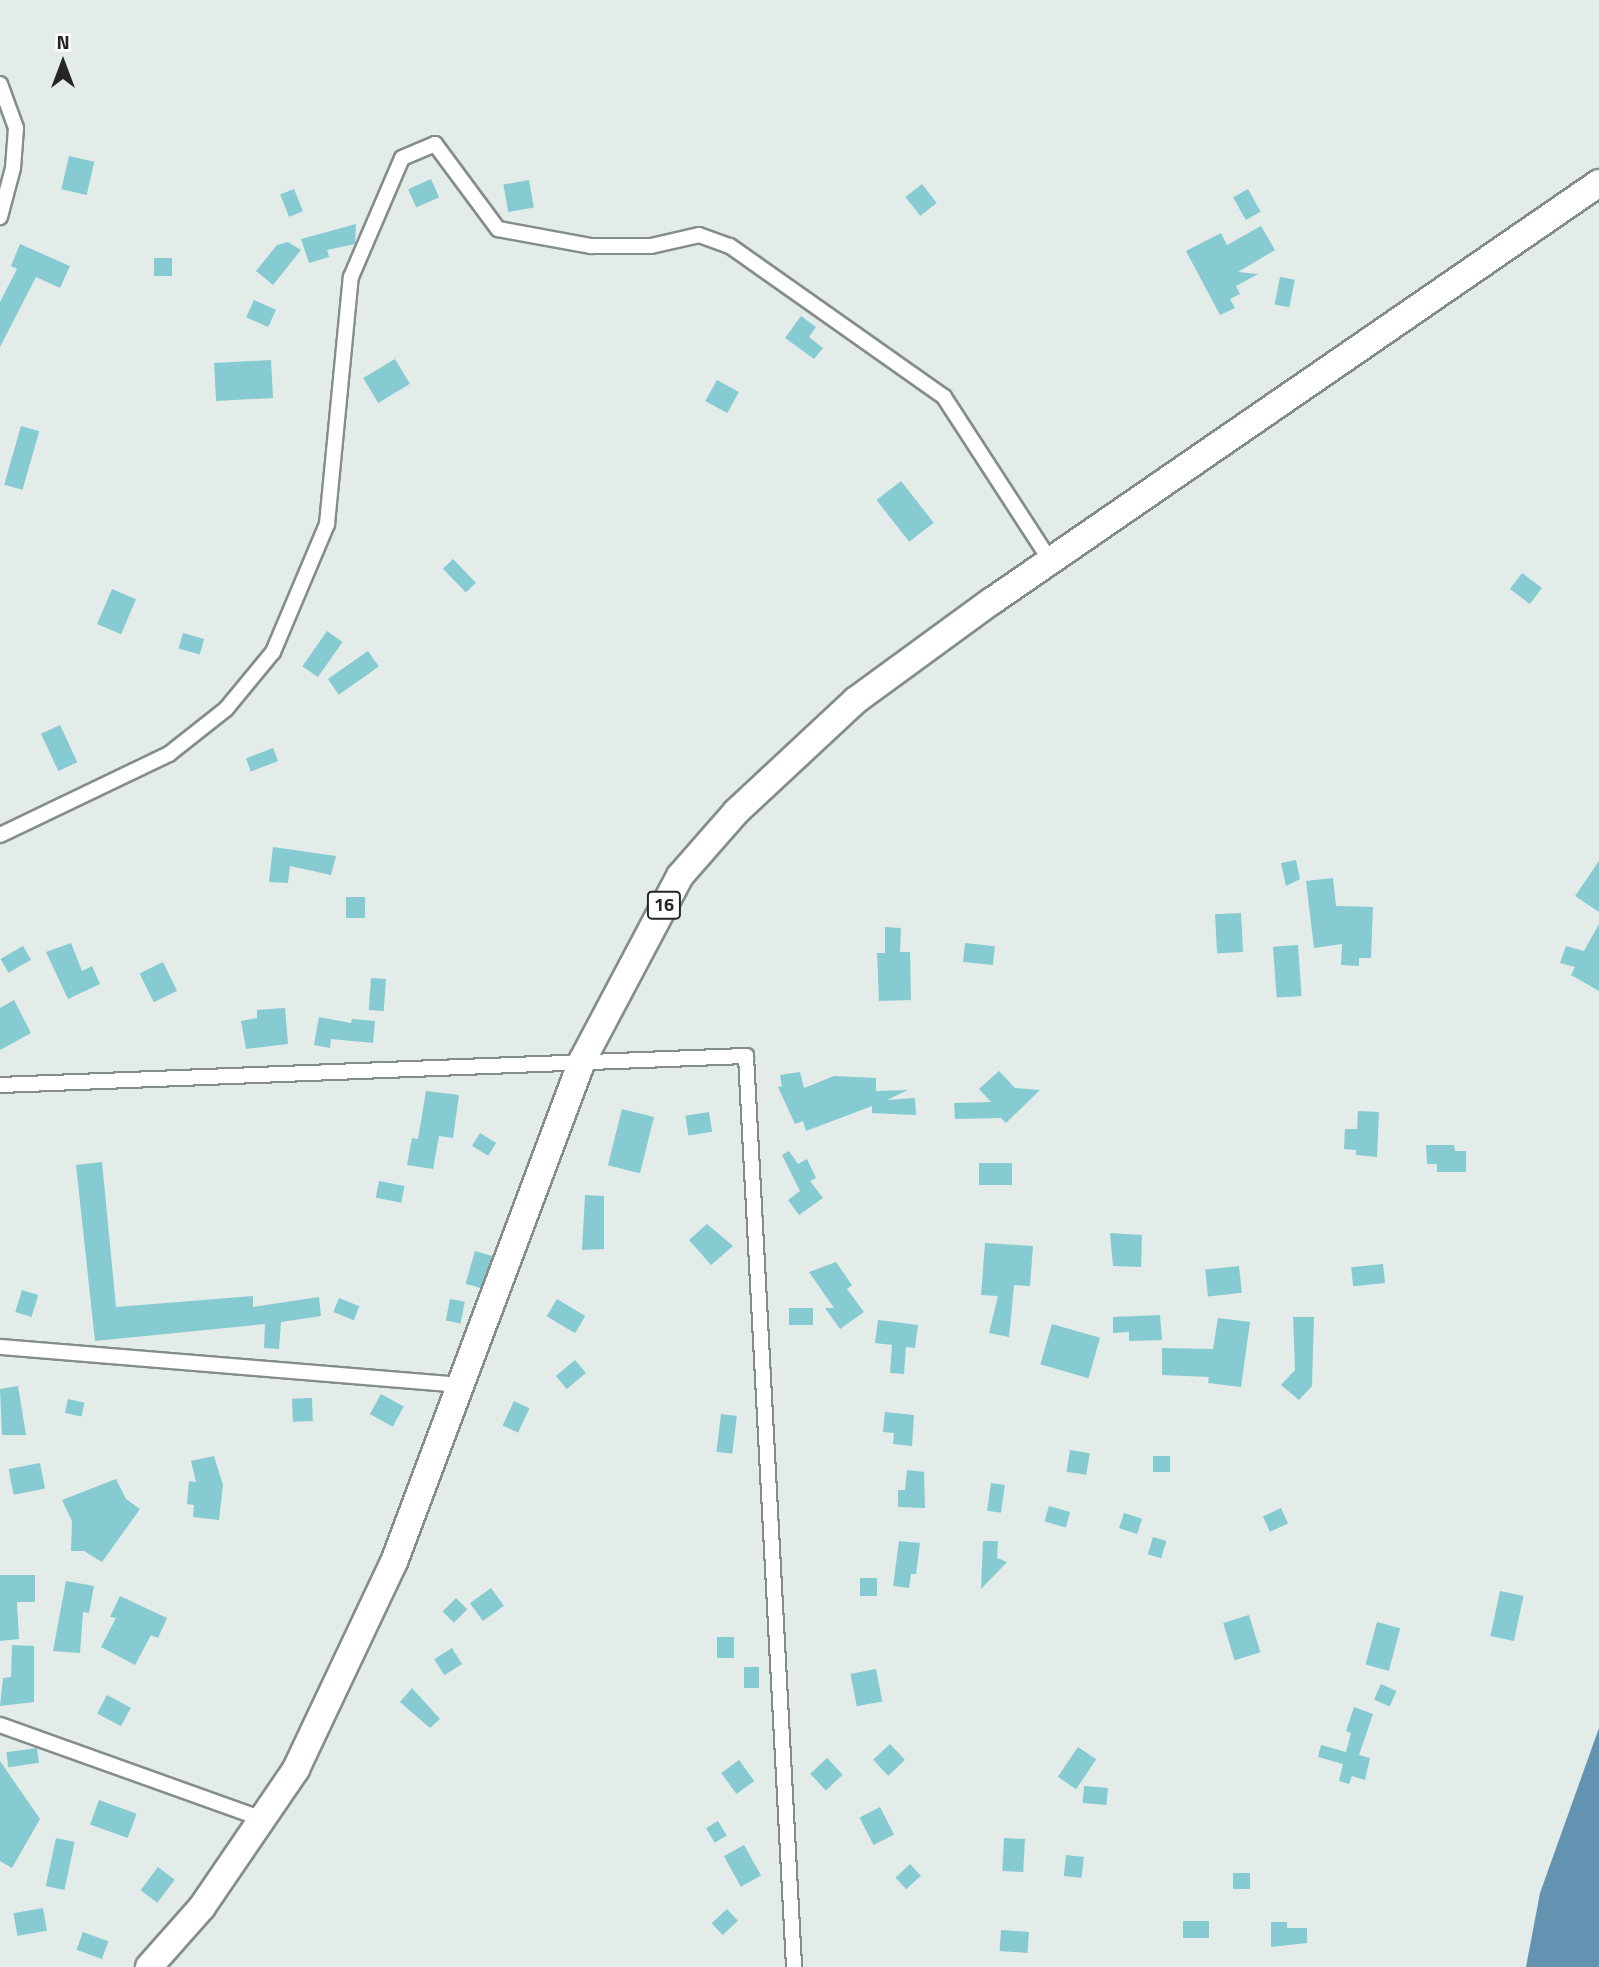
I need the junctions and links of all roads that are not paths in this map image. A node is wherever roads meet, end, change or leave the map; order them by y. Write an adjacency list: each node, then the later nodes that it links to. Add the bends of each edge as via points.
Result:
1 (0, 84): 3 (street, via 16,128 13,168)
2 (1599, 183): 4 (highway, 16)
3 (0, 217)
4 (1050, 561): 5 (street, via 944,397 730,246 699,235 650,246 592,246 498,229 435,144 402,158 351,277 327,524 273,652 226,709 169,754); 6 (highway, 16, via 856,700 736,811 680,876)
5 (0, 835)
6 (582, 1061): 7 (street); 9 (highway, 16); 13 (street, via 746,1056)
7 (0, 1085)
8 (0, 1347): 9 (street)
9 (460, 1385): 11 (highway, 16, via 394,1562 296,1769)
10 (0, 1725): 11 (street)
11 (263, 1819): 12 (highway, 16, via 202,1907)
12 (149, 1967)
13 (794, 1967)

